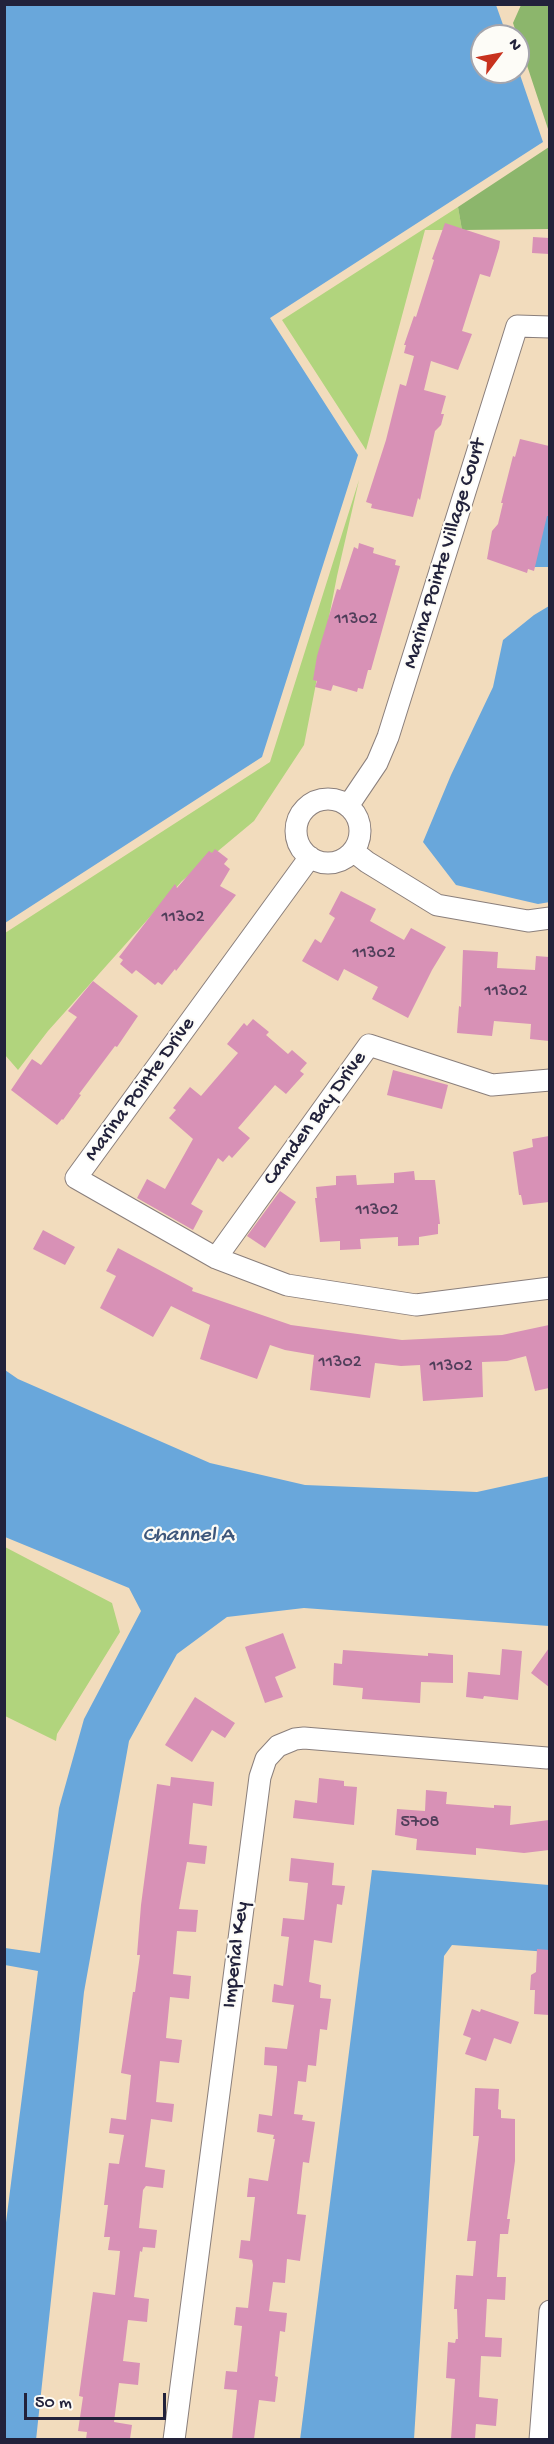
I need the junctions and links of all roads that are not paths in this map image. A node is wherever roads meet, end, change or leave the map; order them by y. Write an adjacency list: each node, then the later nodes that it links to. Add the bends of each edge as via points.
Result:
1 (549, 327): 2 (street, Marina Pointe Village Court, via 517,326 388,737 377,763)
2 (348, 806): 3 (street, via 360,826); 4 (street, via 321,799 303,811 296,832 298,842)
3 (353, 851): 4 (street, via 332,863); 5 (street, via 437,905 528,921)
4 (310, 857): 7 (street, Marina Pointe Drive, via 76,1178)
5 (549, 918)
6 (549, 1080): 7 (street, Camden Bay Drive, via 492,1085 369,1045)
7 (216, 1258): 8 (street, Marina Pointe Drive, via 287,1285 416,1305)
8 (549, 1288)
9 (547, 1758): 11 (street, Imperial Key, via 304,1738 278,1746 266,1759 260,1777)
10 (549, 2311): 12 (street)
11 (174, 2439)
12 (540, 2439)

